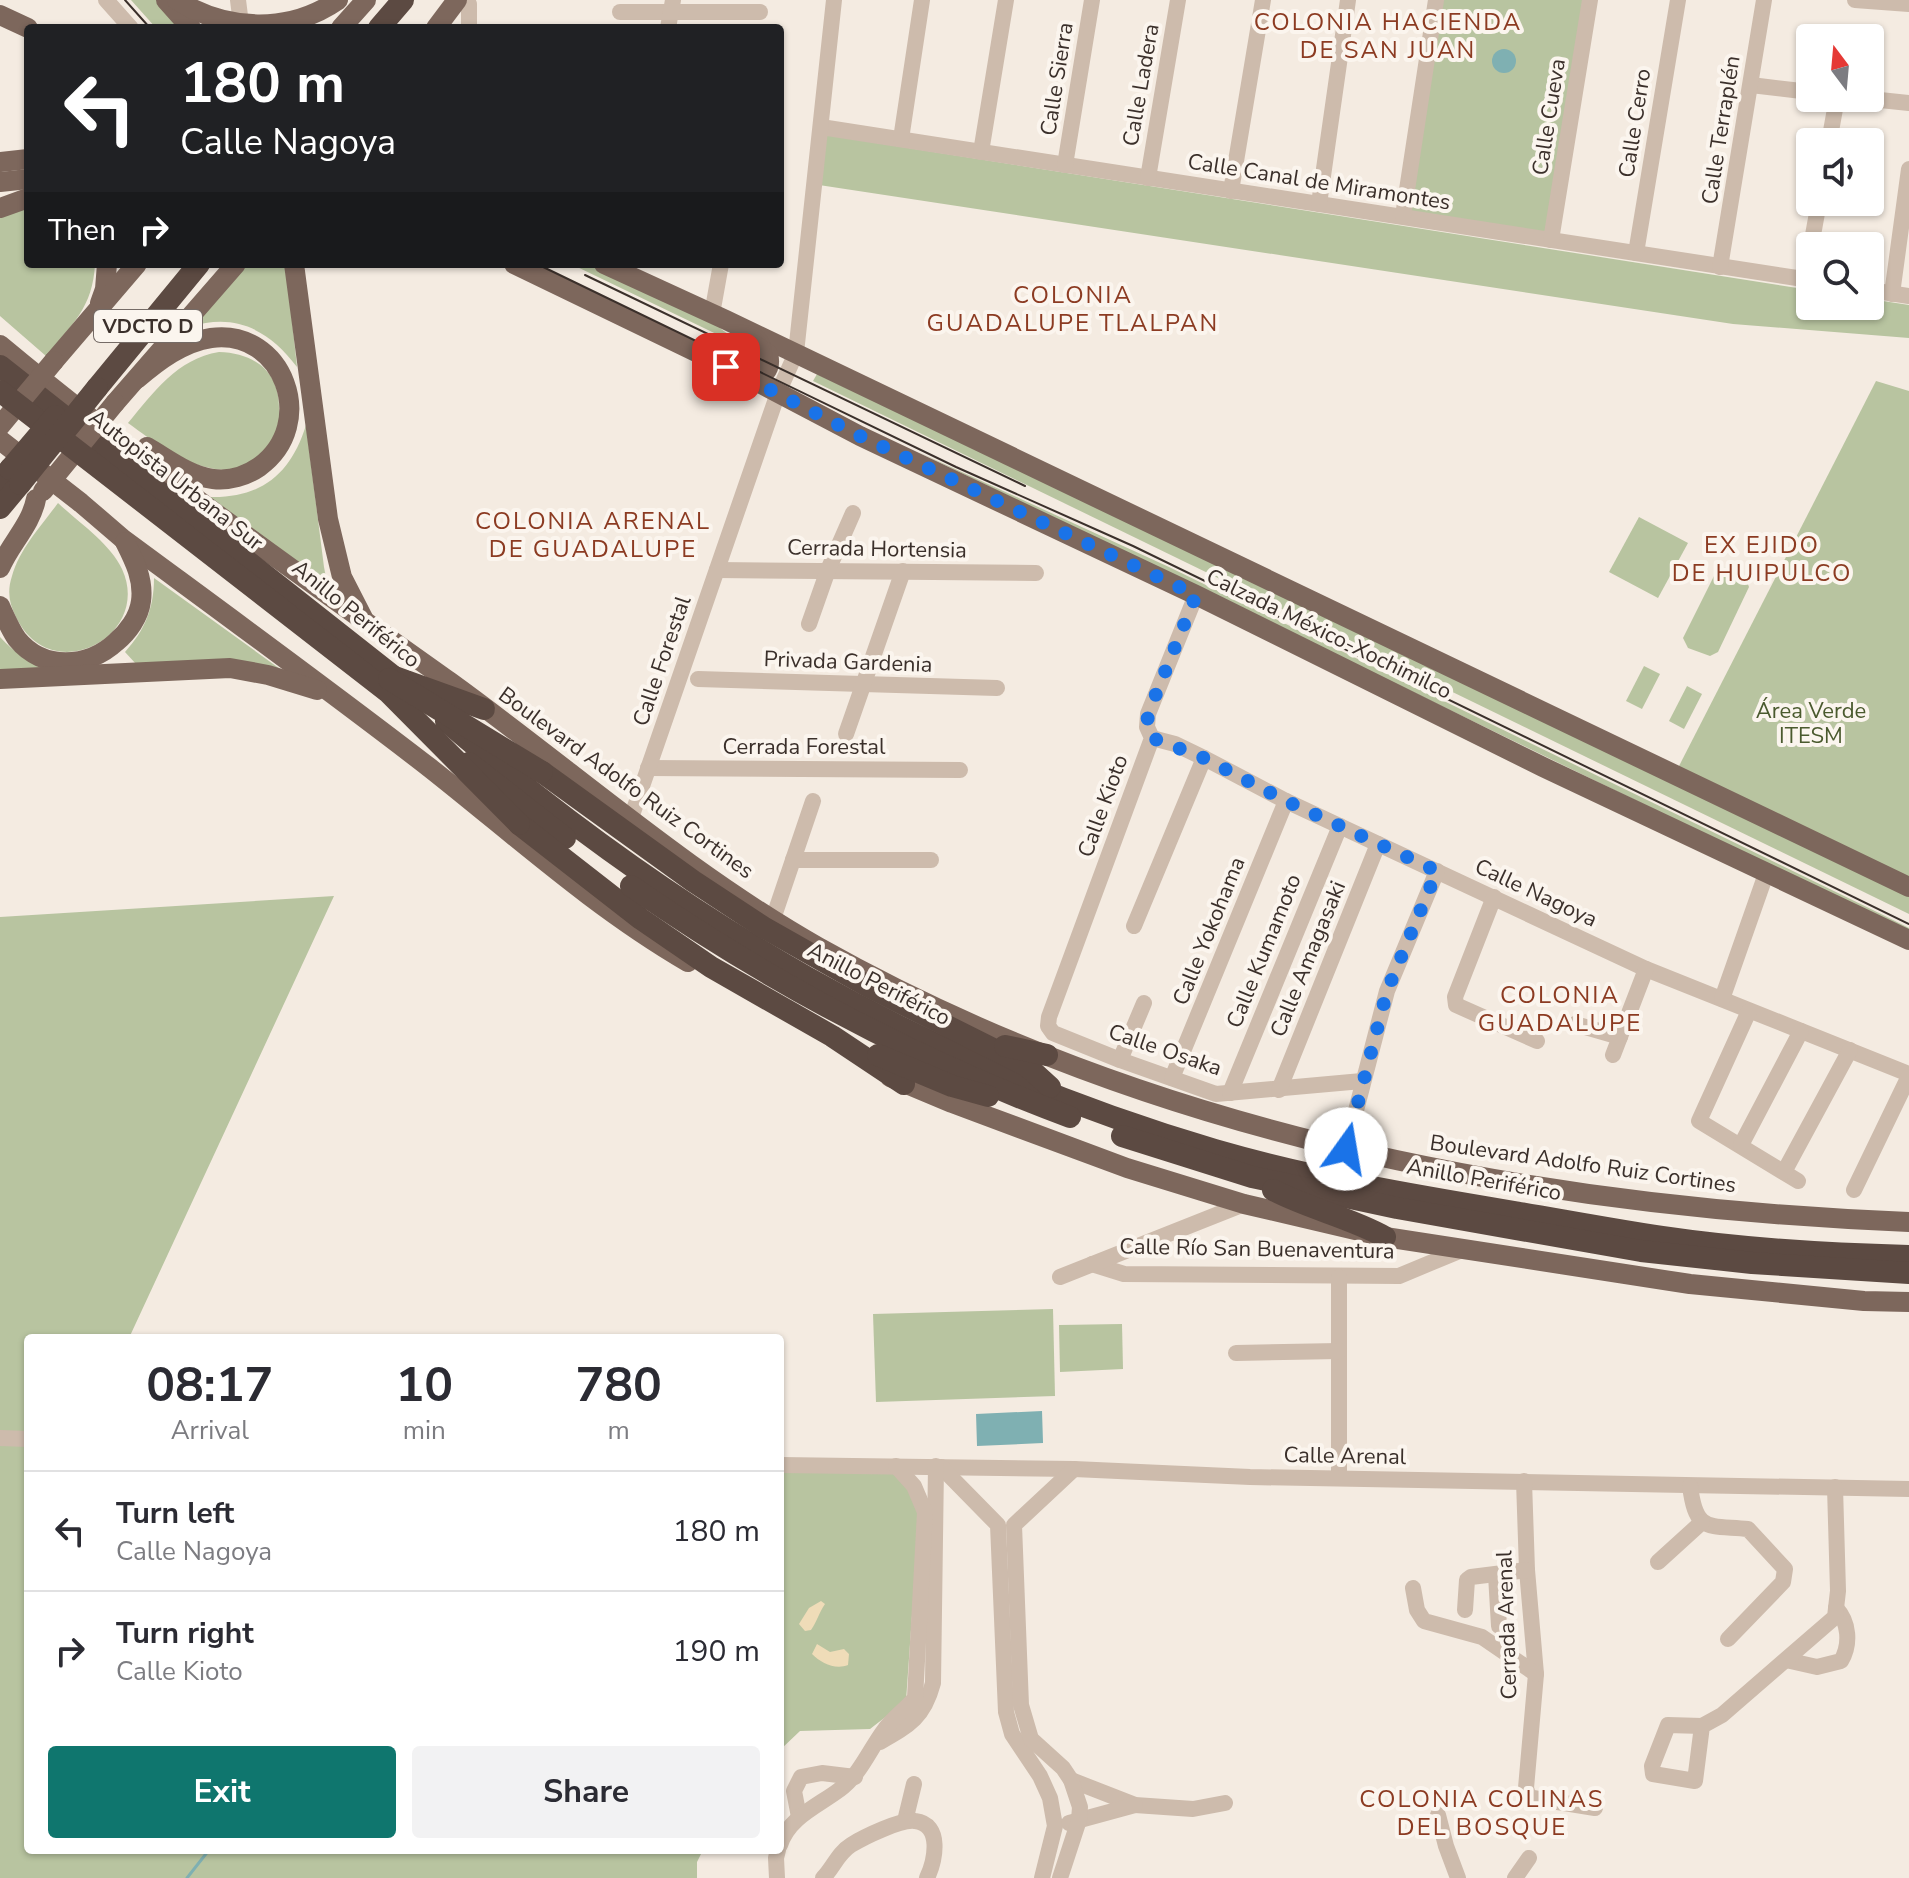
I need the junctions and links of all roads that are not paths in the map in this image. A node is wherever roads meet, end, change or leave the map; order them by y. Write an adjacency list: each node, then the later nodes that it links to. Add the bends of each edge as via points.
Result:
1 (106, 0): 28 (street)
2 (166, 0): 29 (main road)
3 (177, 0): 30 (main road, via 208,16)
4 (238, 0): 30 (street)
5 (338, 0): 31 (main road)
6 (366, 0): 32 (main road)
7 (403, 0): 33 (highway)
8 (420, 0): 34 (highway)
9 (834, 0): 43 (street, Calle Forestal)
10 (922, 0): 44 (street)
11 (1006, 0): 45 (street)
12 (1092, 0): 48 (street, Calle Sierra)
13 (1178, 0): 50 (street, Calle Ladera)
14 (1263, 0): 53 (street)
15 (1348, 0): 55 (street)
16 (1436, 0): 57 (street)
17 (1590, 0): 58 (street, Calle Cueva)
18 (1678, 0): 59 (street, Calle Cerro)
19 (1764, 0): 39 (street, Calle Terraplén)
20 (1855, 0): 22 (street)
21 (466, 1): 35 (main road); 36 (main road); 37 (street)
22 (1887, 1): 23 (street)
23 (1909, 4)
24 (620, 12): 26 (street)
25 (760, 12): 26 (street)
26 (671, 13)
27 (0, 15): 38 (main road)
28 (127, 24)
29 (187, 24)
30 (241, 24)
31 (276, 24)
32 (345, 24)
33 (382, 24)
34 (400, 24)
35 (440, 24)
36 (453, 24)
37 (469, 24)
38 (24, 26)
39 (1751, 85): 40 (street); 60 (street, Calle Terraplén)
40 (1796, 90)
41 (1884, 100): 42 (street)
42 (1909, 103)
43 (821, 127): 44 (street, Calle Canal de Miramontes); 75 (street, Calle Forestal)
44 (901, 139): 45 (street, Calle Canal de Miramontes)
45 (981, 152): 48 (street, Calle Canal de Miramontes)
46 (24, 159): 47 (main road)
47 (0, 162)
48 (1065, 165): 50 (street, Calle Canal de Miramontes)
49 (1909, 169): 71 (street)
50 (1148, 178): 53 (street, Calle Canal de Miramontes)
51 (24, 179): 52 (main road)
52 (0, 182)
53 (1231, 191): 55 (street, Calle Canal de Miramontes)
54 (24, 199): 56 (main road)
55 (1319, 204): 57 (street, Calle Canal de Miramontes)
56 (0, 208)
57 (1403, 216): 58 (street, Calle Canal de Miramontes)
58 (1551, 240): 59 (street, Calle Canal de Miramontes)
59 (1636, 253): 60 (street, Calle Canal de Miramontes)
60 (1720, 267): 70 (street, Calle Canal de Miramontes)
61 (107, 268): 73 (main road, via 105,289)
62 (134, 268): 73 (main road)
63 (178, 268): 80 (highway, VDCTO D)
64 (195, 268): 80 (highway, VDCTO D)
65 (233, 268): 79 (main road)
66 (295, 268): 100 (main road, via 328,519 342,577)
67 (522, 268): 78 (main road, Calzada México-Xochimilco)
68 (720, 268): 72 (street)
69 (626, 269): 72 (main road, Calzada México-Xochimilco)
70 (1796, 278)
71 (1901, 295)
72 (714, 315): 75 (main road, Calzada México-Xochimilco); 78 (main road, via 730,333 768,354 768,370)
73 (89, 319): 84 (main road, bridge)
74 (0, 345): 85 (main road, Boulevard Adolfo Ruiz Cortines)
75 (796, 353): 82 (street, Calle Forestal); 124 (main road, Calzada México-Xochimilco)
76 (0, 366): 105 (highway, Anillo Periférico)
77 (0, 376): 105 (highway, Autopista Urbana Sur, bridge)
78 (748, 377): 82 (main road, Calzada México-Xochimilco)
79 (137, 379): 85 (main road, via 196,342 240,340 261,352 284,380 291,404 288,429 262,465 221,480 190,472 133,438); 87 (main road, bridge)
80 (90, 384): 87 (highway, VDCTO D, bridge)
81 (0, 391): 105 (highway, Autopista Urbana Sur, bridge)
82 (778, 393): 93 (street, Calle Forestal); 97 (main road, Calzada México-Xochimilco)
83 (0, 399): 149 (highway, Anillo Periférico, via 564,837 675,917 815,1002 963,1073)
84 (0, 426)
85 (102, 427): 100 (main road, Boulevard Adolfo Ruiz Cortines)
86 (0, 440): 90 (main road)
87 (22, 485): 88 (highway, VDCTO D); 91 (main road); 92 (main road, via 31,516)
88 (0, 508)
89 (853, 513): 94 (street)
90 (123, 539): 101 (main road, via 136,563 141,603 125,635); 108 (main road)
91 (0, 543)
92 (0, 568)
93 (717, 570): 94 (street, Cerrada Hortensia); 113 (street, Calle Forestal)
94 (828, 570): 95 (street, Cerrada Hortensia); 99 (street)
95 (903, 571): 96 (street, Cerrada Hortensia); 106 (street)
96 (1036, 573)
97 (1196, 595): 111 (street, Calle Kioto, via 1148,714); 123 (main road, Calzada México-Xochimilco)
98 (0, 606): 101 (main road, via 18,640 48,660 76,663)
99 (809, 624)
100 (374, 630): 109 (main road, Boulevard Adolfo Ruiz Cortines)
101 (108, 650): 102 (main road)
102 (131, 673): 103 (main road); 108 (main road, via 230,668 307,685)
103 (0, 679)
104 (698, 679): 106 (street, Privada Gardenia)
105 (393, 684): 109 (highway); 133 (highway, bridge, via 567,788 763,927); 136 (highway, bridge, via 519,824 711,967); 149 (highway, Anillo Periférico, via 628,866 726,931 860,1008)
106 (862, 684): 107 (street, Privada Gardenia); 110 (street)
107 (997, 688)
108 (343, 702): 146 (main road, via 655,944)
109 (484, 709): 117 (main road, Boulevard Adolfo Ruiz Cortines)
110 (846, 734)
111 (1152, 738): 112 (street, Calle Nagoya); 139 (street, Calle Kioto, via 1049,1017)
112 (1204, 758): 116 (street, Calle Nagoya); 127 (street)
113 (648, 768): 114 (street, Cerrada Forestal); 117 (street, Calle Forestal)
114 (960, 770)
115 (813, 801): 120 (street)
116 (1286, 801): 118 (street, Calle Nagoya); 144 (street, Calle Yokohama)
117 (630, 821): 126 (main road, Boulevard Adolfo Ruiz Cortines)
118 (1340, 826): 119 (street, Calle Nagoya); 148 (street, Calle Kumamoto)
119 (1378, 844): 122 (street, Calle Nagoya); 147 (street, Calle Amagasaki)
120 (793, 860): 121 (street); 126 (street)
121 (931, 860)
122 (1437, 871): 125 (street, Calle Nagoya); 145 (street, via 1387,991)
123 (1767, 871): 128 (main road, Calzada México-Xochimilco); 130 (street)
124 (1909, 887)
125 (1494, 897): 129 (street, Calle Nagoya); 138 (street, via 1456,1005)
126 (773, 919): 139 (main road, Boulevard Adolfo Ruiz Cortines, via 932,1004)
127 (1134, 926)
128 (1909, 940)
129 (1646, 969): 130 (street, Calle Nagoya); 137 (street)
130 (1722, 999): 132 (street, Calle Nagoya)
131 (1144, 1003): 142 (street)
132 (1749, 1011): 135 (street, Calle Nagoya); 150 (street, via 1699,1121)
133 (943, 1024): 139 (highway, via 1010,1048); 149 (highway, via 1027,1066 1042,1078)
134 (1575, 1024): 137 (street)
135 (1801, 1031): 140 (street, Calle Nagoya); 150 (street)
136 (832, 1036): 146 (highway); 149 (highway, via 952,1086 994,1098)
137 (1620, 1037): 141 (street)
138 (1537, 1041)
139 (1050, 1044): 142 (street, Calle Osaka); 151 (main road, Boulevard Adolfo Ruiz Cortines, via 1088,1072 1221,1118)
140 (1850, 1050): 143 (street, Calle Nagoya); 150 (street, via 1791,1176)
141 (1613, 1055)
142 (1120, 1060): 144 (street, Calle Osaka)
143 (1909, 1075): 153 (street)
144 (1172, 1078): 148 (street, Calle Osaka, via 1216,1094)
145 (1362, 1081): 147 (street, Calle Osaka); 151 (street)
146 (904, 1084): 154 (main road, via 1127,1168)
147 (1279, 1090): 148 (street, Calle Osaka)
148 (1230, 1093)
149 (1046, 1100): 152 (highway, Anillo Periférico, via 1156,1148); 158 (highway, Anillo Periférico, via 1220,1152 1416,1195 1663,1237)
150 (1741, 1145)
151 (1346, 1149): 155 (main road, Boulevard Adolfo Ruiz Cortines, via 1639,1201 1800,1218)
152 (1252, 1177): 156 (highway, via 1286,1197); 160 (highway, Anillo Periférico, via 1641,1251)
153 (1854, 1190)
154 (1244, 1204): 156 (main road); 159 (street)
155 (1909, 1222)
156 (1385, 1237): 157 (main road)
157 (1465, 1249): 162 (street, Calle Río San Buenaventura, via 1399,1276); 163 (main road, via 1690,1284)
158 (1909, 1256)
159 (1092, 1264): 161 (street); 162 (street, Calle Río San Buenaventura, via 1124,1274)
160 (1909, 1273)
161 (1060, 1277)
162 (1339, 1277): 164 (street)
163 (1909, 1302)
164 (1339, 1351): 165 (street); 172 (street)
165 (1236, 1353)
166 (0, 1438): 167 (street)
167 (24, 1439)
168 (784, 1465): 169 (street, Calle Arenal)
169 (896, 1466): 170 (street, Calle Arenal); 191 (street, via 914,1486 925,1512 915,1698)
170 (938, 1466): 171 (street, Calle Arenal); 178 (street); 191 (street, via 933,1683 927,1706 913,1722)
171 (1074, 1469): 172 (street, Calle Arenal); 178 (street)
172 (1339, 1478): 173 (street, Calle Arenal)
173 (1524, 1481): 174 (street, Calle Arenal); 181 (street, Cerrada Arenal)
174 (1690, 1486): 175 (street, Calle Arenal); 177 (street, via 1692,1505)
175 (1835, 1487): 176 (street, Calle Arenal); 184 (street)
176 (1909, 1489)
177 (1702, 1522): 180 (street); 187 (street, via 1748,1529 1785,1569 1783,1582)
178 (1006, 1525): 179 (street)
179 (1008, 1558): 193 (street, via 1025,1723 1031,1739); 202 (street, via 1006,1712 1012,1734 1050,1798)
180 (1658, 1562)
181 (1527, 1570): 182 (street); 189 (street, Cerrada Arenal)
182 (1496, 1575): 185 (street, via 1467,1580); 186 (street)
183 (1413, 1588): 189 (street, via 1424,1621 1482,1637)
184 (1836, 1608): 188 (street, via 1835,1617); 188 (street, via 1845,1618 1847,1636 1841,1661 1817,1667)
185 (1465, 1610)
186 (1499, 1626)
187 (1728, 1639)
188 (1786, 1660): 190 (street)
189 (1536, 1674): 197 (street, Cerrada Arenal, via 1528,1795)
190 (1702, 1726)
191 (876, 1744): 192 (street)
192 (855, 1777): 199 (street); 199 (street, via 801,1777 794,1791)
193 (1071, 1780): 196 (street); 200 (street)
194 (914, 1784): 201 (street)
195 (1225, 1803): 196 (street, via 1193,1809)
196 (1135, 1805): 200 (street)
197 (1595, 1808)
198 (1438, 1815): 211 (street)
199 (799, 1817): 203 (street)
200 (1079, 1820): 202 (street); 210 (street)
201 (905, 1821): 207 (street, via 850,1845); 208 (street, via 924,1823 931,1832 935,1858)
202 (1055, 1826): 209 (street)
203 (784, 1838)
204 (777, 1854): 206 (street)
205 (1529, 1858): 212 (street)
206 (777, 1878)
207 (823, 1878)
208 (927, 1878)
209 (1042, 1878)
210 (1060, 1878)
211 (1458, 1878)
212 (1515, 1878)

